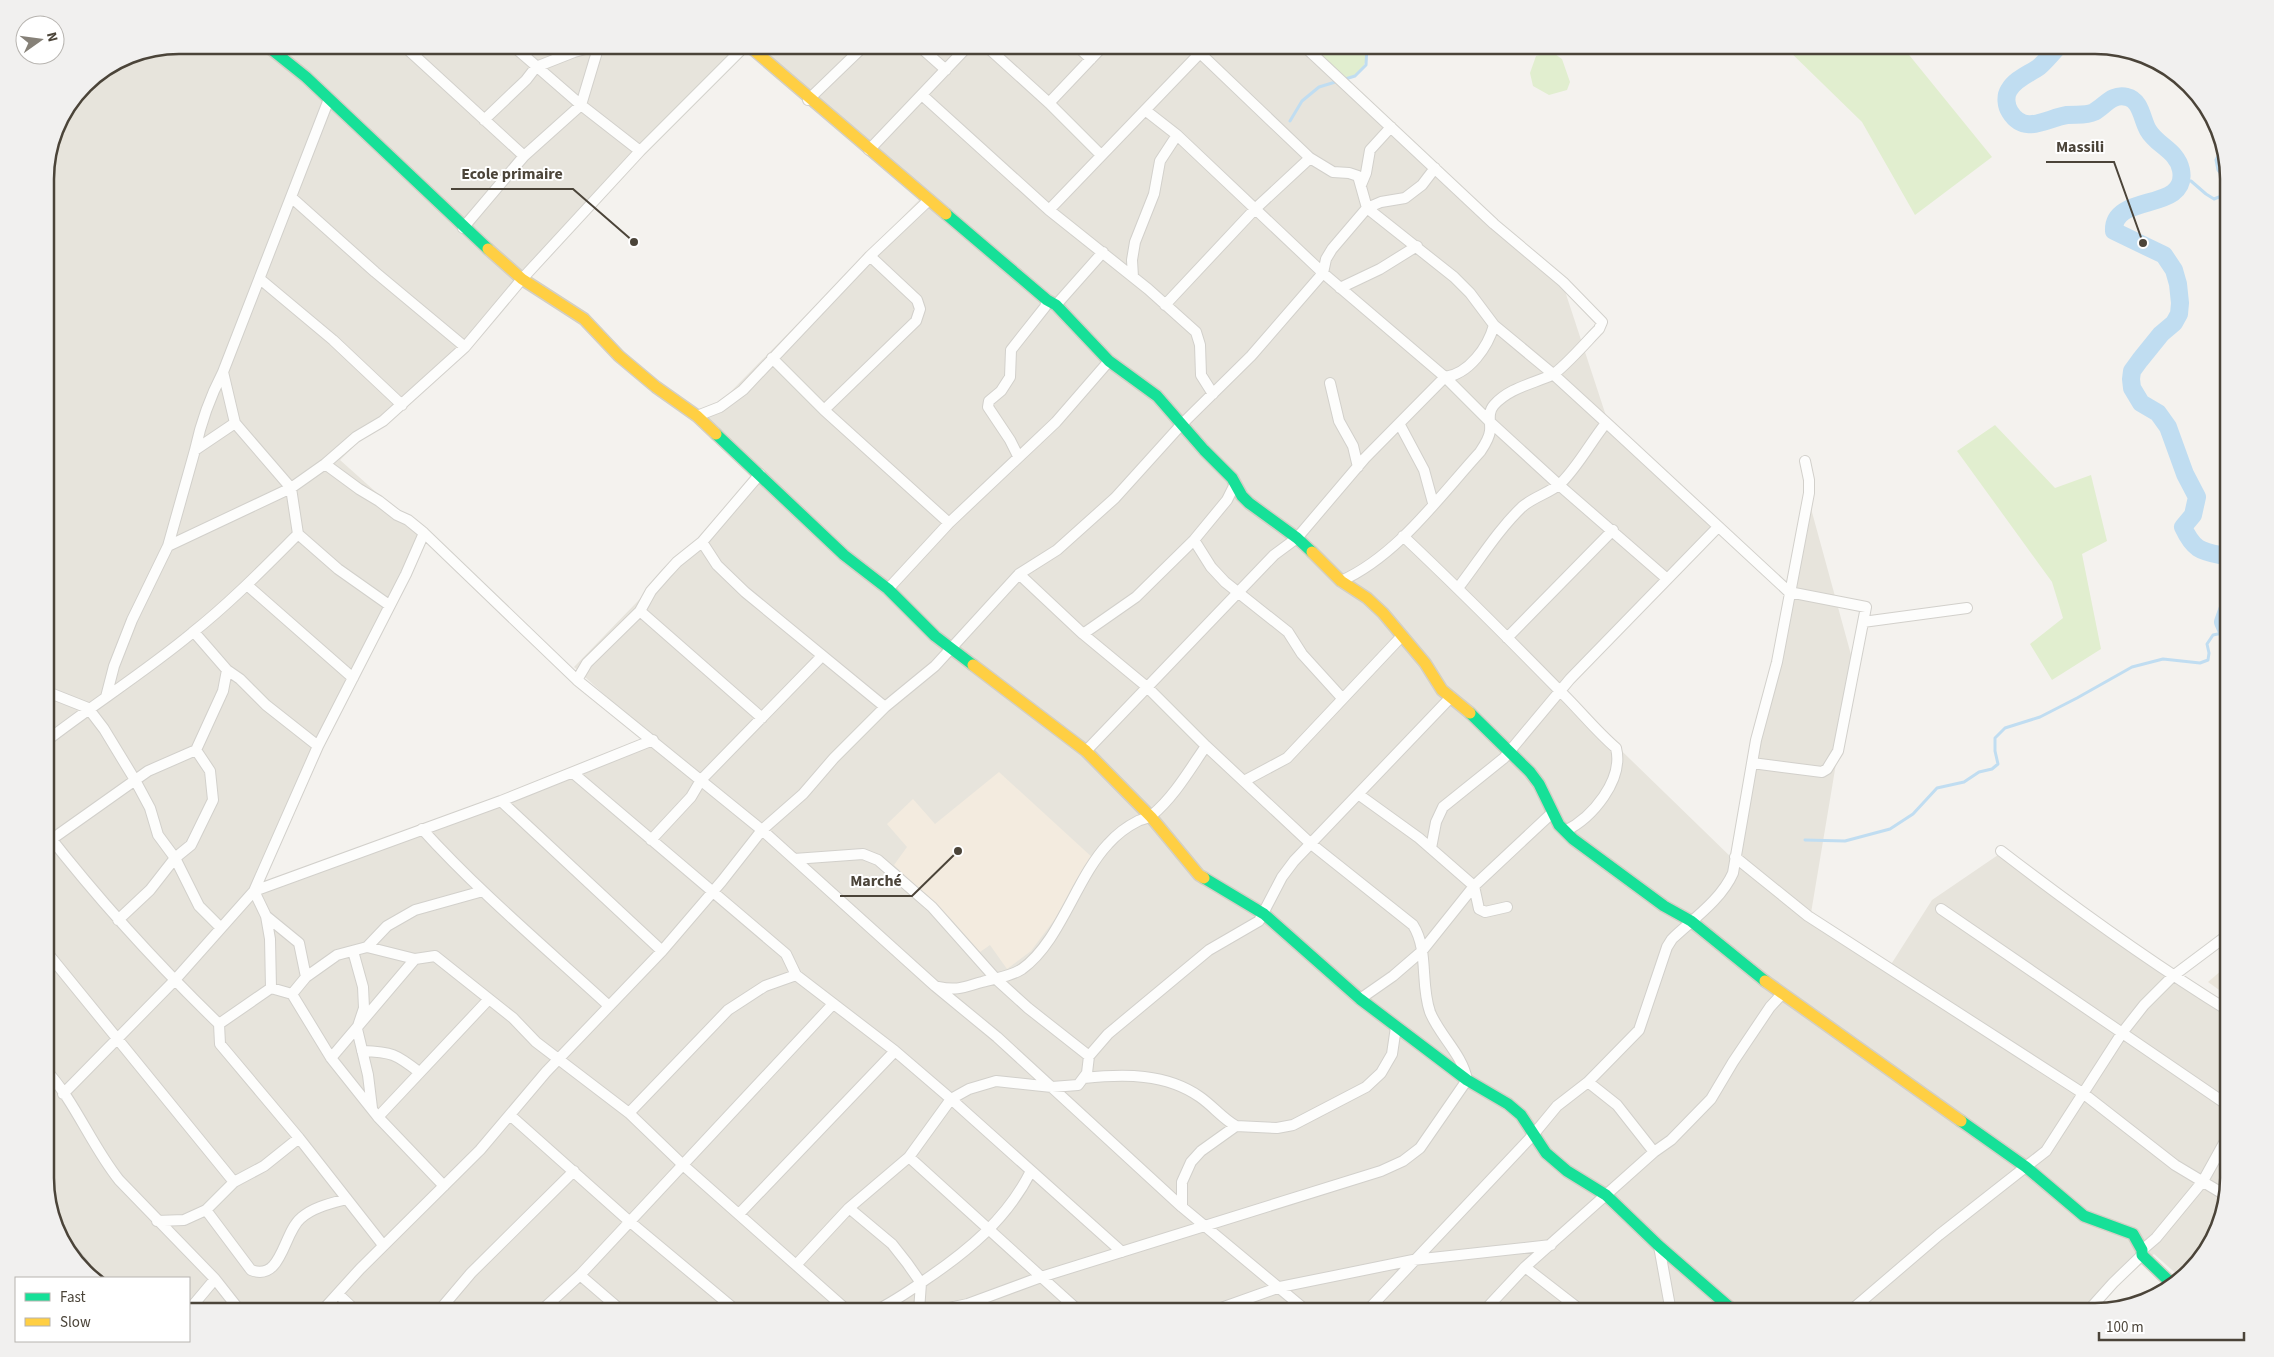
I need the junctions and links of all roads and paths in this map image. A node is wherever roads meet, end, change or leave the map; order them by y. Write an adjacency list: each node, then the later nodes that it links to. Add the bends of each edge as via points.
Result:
1 (276, 54): 21 (street)
2 (413, 54): 26 (street)
3 (522, 54): 18 (street)
4 (569, 54): 18 (street)
5 (596, 54): 24 (street)
6 (738, 54): 30 (street)
7 (757, 54): 22 (street)
8 (856, 54): 22 (street)
9 (928, 54): 19 (street)
10 (961, 54): 19 (street)
11 (995, 54): 23 (street)
12 (1086, 54): 17 (street)
13 (1096, 54): 17 (street)
14 (1197, 54): 25 (street)
15 (1207, 54): 33 (street)
16 (1313, 54): 27 (street)
17 (1091, 59): 23 (street)
18 (536, 67): 24 (street); 26 (street)
19 (946, 70): 20 (street)
20 (922, 95): 29 (street); 40 (street)
21 (329, 99): 36 (street); 41 (street)
22 (808, 100): 29 (street)
23 (1049, 103): 31 (street)
24 (581, 105): 30 (street); 32 (street)
25 (1145, 110): 28 (street); 31 (street)
26 (484, 120): 32 (street)
27 (1391, 127): 34 (street); 35 (street, via 1370,150)
28 (1177, 135): 38 (street); 46 (street, via 1160,161 1154,194 1135,242)
29 (869, 150): 37 (street)
30 (640, 151): 48 (street)
31 (1101, 155): 40 (street)
32 (524, 156): 41 (street)
33 (1310, 158): 35 (street, via 1333,172 1358,176); 38 (street)
34 (1435, 168): 39 (street, via 1422,185 1405,198); 57 (street, via 1498,228 1564,282 1601,320 1599,329)
35 (1361, 185): 39 (street)
36 (291, 197): 47 (street); 53 (street)
37 (928, 200): 44 (street); 50 (street)
38 (1255, 208): 45 (street); 51 (street)
39 (1367, 208): 42 (street); 45 (street, via 1332,248)
40 (1049, 210): 43 (street)
41 (463, 228): 48 (street)
42 (1417, 246): 49 (street); 52 (street, via 1462,284)
43 (1103, 252): 46 (street); 50 (street)
44 (870, 256): 54 (street); 62 (street, via 917,300 920,309 916,321)
45 (1323, 273): 49 (street); 60 (street, via 1251,356)
46 (1133, 277): 51 (street)
47 (260, 279): 56 (street); 61 (street, via 333,340)
48 (522, 279): 53 (street); 63 (street, via 584,320 619,356)
49 (1340, 288): 58 (street)
50 (1052, 302): 55 (street); 70 (street, via 1011,350 1010,377 989,401 988,407)
51 (1165, 305): 60 (street, via 1196,332 1201,375)
52 (1494, 325): 57 (street); 58 (street, via 1490,337 1469,365 1461,372)
53 (465, 346): 61 (street)
54 (772, 358): 62 (street); 63 (street, via 744,390 720,407)
55 (1109, 361): 67 (street, via 1157,396); 70 (street, via 1056,422)
56 (223, 372): 65 (street); 69 (street)
57 (1553, 374): 64 (street, via 1525,384 1503,397 1490,411); 66 (street)
58 (1446, 376): 64 (street); 68 (street)
59 (1330, 383): 73 (street, via 1339,421 1353,446)
60 (1213, 394): 67 (street)
61 (402, 405): 72 (street, via 356,437)
62 (824, 410): 79 (street)
63 (697, 416): 74 (street)
64 (1489, 421): 76 (street); 78 (street, via 1487,442)
65 (235, 423): 69 (street); 77 (street)
66 (1606, 423): 76 (street, via 1583,457); 80 (street)
67 (1182, 425): 75 (street); 89 (street, via 1115,498 1057,550)
68 (1400, 425): 73 (street); 78 (street, via 1424,470)
69 (195, 450): 88 (street)
70 (1018, 456): 79 (street)
71 (1805, 461): 95 (street, via 1809,493)
72 (325, 464): 77 (street); 82 (street)
73 (1358, 466): 85 (street)
74 (760, 474): 87 (street); 94 (street, via 844,555)
75 (1235, 484): 85 (street, via 1250,503); 86 (street, via 1227,500)
76 (1559, 484): 81 (street); 93 (street, via 1523,507 1493,540)
77 (291, 488): 83 (street); 88 (street)
78 (1433, 503): 84 (street)
79 (949, 522): 94 (street)
80 (1718, 527): 90 (street); 95 (street)
81 (1613, 530): 90 (street); 104 (street)
82 (424, 533): 97 (street); 109 (street)
83 (298, 534): 92 (street); 97 (street, via 338,569)
84 (1404, 536): 91 (street, via 1368,568); 93 (street)
85 (1297, 538): 91 (street); 96 (street, via 1274,555)
86 (1194, 540): 96 (street, via 1211,567); 102 (street, via 1136,597)
87 (702, 542): 99 (street, via 666,574); 106 (street, via 717,566)
88 (168, 546): 113 (street, via 132,620)
89 (1019, 574): 102 (street); 105 (street)
90 (1666, 578): 111 (street)
91 (1341, 581): 103 (street, via 1367,598)
92 (247, 585): 101 (street); 108 (street)
93 (1458, 588): 104 (street)
94 (888, 589): 105 (street, via 935,636)
95 (1789, 592): 100 (street, via 1866,607); 126 (street, via 1777,662)
96 (1237, 593): 110 (street); 114 (street, via 1288,632 1302,654)
97 (389, 605): 108 (street)
98 (1967, 608): 100 (street)
99 (640, 611): 109 (street, via 586,663); 118 (street)
100 (1863, 622): 126 (street, via 1838,751 1828,769 1822,772)
101 (194, 632): 107 (street); 113 (street)
102 (1082, 634): 110 (street)
103 (1401, 637): 114 (street); 115 (street)
104 (1507, 638): 111 (street)
105 (953, 648): 116 (street); 124 (street)
106 (822, 656): 116 (street); 118 (street)
107 (227, 670): 121 (street); 123 (street, via 223,691)
108 (353, 678): 121 (street)
109 (577, 680): 120 (street)
110 (1147, 687): 122 (street); 124 (street)
111 (1560, 690): 125 (street); 137 (street, via 1616,748 1618,755 1614,776 1596,805)
112 (54, 695): 117 (street)
113 (106, 697): 117 (street)
114 (1342, 698): 130 (street, via 1287,758)
115 (1451, 698): 125 (street); 131 (street)
116 (885, 707): 136 (street, via 803,794)
117 (88, 708): 119 (street); 128 (street)
118 (762, 718): 129 (street)
119 (54, 735)
120 (653, 740): 127 (street); 129 (street)
121 (318, 746): 148 (street)
122 (1206, 746): 130 (street); 134 (street)
123 (196, 750): 128 (street); 145 (street, via 210,772 213,800 191,845)
124 (1086, 751): 134 (street)
125 (1511, 751): 133 (street, via 1539,784); 142 (street, via 1486,775 1443,807 1436,822)
126 (1752, 763): 144 (street)
127 (573, 772): 132 (street); 139 (street)
128 (135, 780): 138 (street); 145 (street, via 150,808 158,835)
129 (701, 780): 136 (street); 139 (street, via 691,797)
130 (1244, 781): 140 (street)
131 (1358, 794): 140 (street); 142 (street)
132 (501, 801): 135 (street); 162 (street)
133 (1552, 813): 137 (street); 147 (street)
134 (1151, 816): 153 (street, via 1198,875); 168 (street, via 1140,820 1100,853 1037,954 1022,969)
135 (422, 829): 148 (street); 149 (street)
136 (762, 830): 146 (street); 150 (street)
137 (1565, 831): 156 (street, via 1664,906)
138 (54, 833)
139 (651, 840): 150 (street)
140 (1310, 842): 153 (street, via 1282,877); 160 (street, via 1406,918 1418,934)
141 (54, 846): 155 (street)
142 (1431, 848): 147 (street)
143 (2001, 851): 166 (street)
144 (1735, 857): 156 (street, via 1728,884); 196 (street, via 1808,916)
145 (175, 858): 155 (street, via 150,890); 157 (street, via 199,906)
146 (794, 859): 168 (street, via 863,854 878,860 932,907); 170 (street)
147 (1474, 886): 151 (street, via 1479,909 1485,912); 160 (street)
148 (254, 891): 154 (street); 157 (street)
149 (483, 891): 159 (street, via 415,910 386,926); 177 (street)
150 (713, 892): 162 (street); 165 (street, via 786,954)
151 (1507, 907)
152 (1941, 909): 182 (street)
153 (1264, 914): 175 (street); 186 (street, via 1259,921 1223,941 1185,969 1108,1034)
154 (266, 916): 167 (street, via 299,943); 171 (street)
155 (118, 920): 169 (street)
156 (1691, 921): 173 (street); 192 (street, via 1667,947 1639,1030)
157 (220, 927): 169 (street)
158 (2220, 941): 166 (street)
159 (366, 946): 161 (street); 163 (street)
160 (1422, 950): 175 (street); 191 (street, via 1430,1011 1463,1066)
161 (353, 951): 167 (street, via 338,955); 181 (street, via 364,994 364,1008)
162 (662, 951): 177 (street)
163 (415, 959): 174 (street, via 435,956); 181 (street)
164 (54, 961): 183 (street)
165 (796, 975): 176 (street); 200 (street, via 765,986 728,1010)
166 (2173, 976): 178 (street); 182 (street)
167 (306, 977): 172 (street)
168 (996, 979): 170 (street, via 966,989); 186 (street)
169 (174, 981): 179 (street); 183 (street)
170 (935, 986): 194 (street)
171 (271, 988): 172 (street); 179 (street)
172 (292, 994): 187 (street)
173 (1782, 994): 206 (street, via 1770,1007 1711,1099 1671,1140); 209 (street)
174 (489, 999): 188 (street, via 514,1018 536,1042); 189 (street)
175 (1360, 999): 180 (street)
176 (833, 1004): 185 (street); 208 (street)
177 (609, 1006): 188 (street)
178 (2220, 1006)
179 (219, 1024): 204 (street, via 220,1044)
180 (1396, 1027): 191 (street); 202 (street, via 1392,1054 1381,1073 1366,1087 1293,1125 1277,1128)
181 (357, 1029): 184 (street); 187 (street)
182 (2122, 1033): 196 (street); 198 (street)
183 (118, 1039): 195 (street); 213 (street)
184 (362, 1051): 189 (street, via 397,1055); 199 (street)
185 (895, 1051): 197 (street); 221 (street)
186 (1089, 1056): 190 (street)
187 (330, 1058): 199 (street)
188 (560, 1058): 200 (street); 201 (street)
189 (419, 1072): 199 (street)
190 (1084, 1078): 194 (street, via 1078,1085); 202 (street, via 1166,1079 1199,1096)
191 (1467, 1080): 203 (street, via 1508,1104 1521,1115); 224 (street, via 1420,1148 1403,1161 1351,1181)
192 (1588, 1082): 203 (street, via 1557,1106); 206 (street, via 1617,1105)
193 (54, 1083): 195 (street)
194 (1052, 1087): 197 (street, via 996,1081 969,1089); 218 (street)
195 (63, 1094): 222 (street, via 105,1162)
196 (2084, 1094): 209 (street, via 2046,1151); 212 (street, via 2175,1165)
197 (951, 1099): 207 (street); 211 (street)
198 (2220, 1100)
199 (375, 1113): 214 (street)
200 (629, 1113): 208 (street)
201 (511, 1116): 210 (street); 214 (street)
202 (1236, 1126): 218 (street, via 1190,1162 1182,1182)
203 (1533, 1135): 216 (street, via 1546,1153 1567,1171); 231 (street)
204 (299, 1138): 213 (street, via 264,1166); 217 (street)
205 (2220, 1150): 212 (street)
206 (1654, 1152): 216 (street)
207 (909, 1157): 219 (street); 225 (street)
208 (683, 1165): 221 (street); 223 (street)
209 (2026, 1167): 230 (street, via 2084,1216 2133,1234); 261 (street)
210 (574, 1171): 223 (street); 245 (street, via 471,1273)
211 (1031, 1172): 225 (street, via 1020,1193); 229 (street)
212 (2203, 1181): 215 (street); 230 (street)
213 (234, 1182): 220 (street)
214 (444, 1186): 226 (street)
215 (2219, 1192)
216 (1606, 1195): 227 (street); 228 (street)
217 (347, 1199): 220 (street, via 314,1209 301,1217 277,1260 267,1272 260,1273 251,1270); 226 (street)
218 (1182, 1207): 224 (street)
219 (849, 1208): 232 (street); 238 (street, via 892,1244)
220 (206, 1210): 222 (street, via 184,1220)
221 (739, 1214): 232 (street)
222 (157, 1221): 236 (street)
223 (629, 1221): 234 (street); 248 (street)
224 (1206, 1225): 229 (street); 239 (street)
225 (988, 1230): 235 (street); 238 (street, via 955,1260)
226 (383, 1245): 240 (street)
227 (1550, 1245): 231 (street); 233 (street)
228 (1659, 1246): 259 (street); 260 (street)
229 (1122, 1252): 235 (street)
230 (2142, 1253): 237 (street); 262 (street)
231 (1413, 1260): 239 (street); 256 (street)
232 (796, 1265): 249 (street)
233 (1525, 1267): 257 (street); 258 (street)
234 (580, 1275): 246 (street); 247 (street)
235 (1040, 1277): 252 (street); 253 (street)
236 (215, 1279): 241 (street); 242 (street)
237 (2168, 1280)
238 (921, 1283): 250 (street); 251 (street)
239 (1280, 1287): 254 (street); 255 (street)
240 (338, 1294): 243 (street); 244 (street)
241 (195, 1303)
242 (234, 1303)
243 (330, 1303)
244 (348, 1303)
245 (446, 1303)
246 (550, 1303)
247 (613, 1303)
248 (727, 1303)
249 (839, 1303)
250 (893, 1303)
251 (920, 1303)
252 (971, 1303)
253 (1070, 1303)
254 (1235, 1303)
255 (1298, 1303)
256 (1374, 1303)
257 (1492, 1303)
258 (1571, 1303)
259 (1669, 1303)
260 (1725, 1303)
261 (1859, 1303)
262 (2095, 1303)

